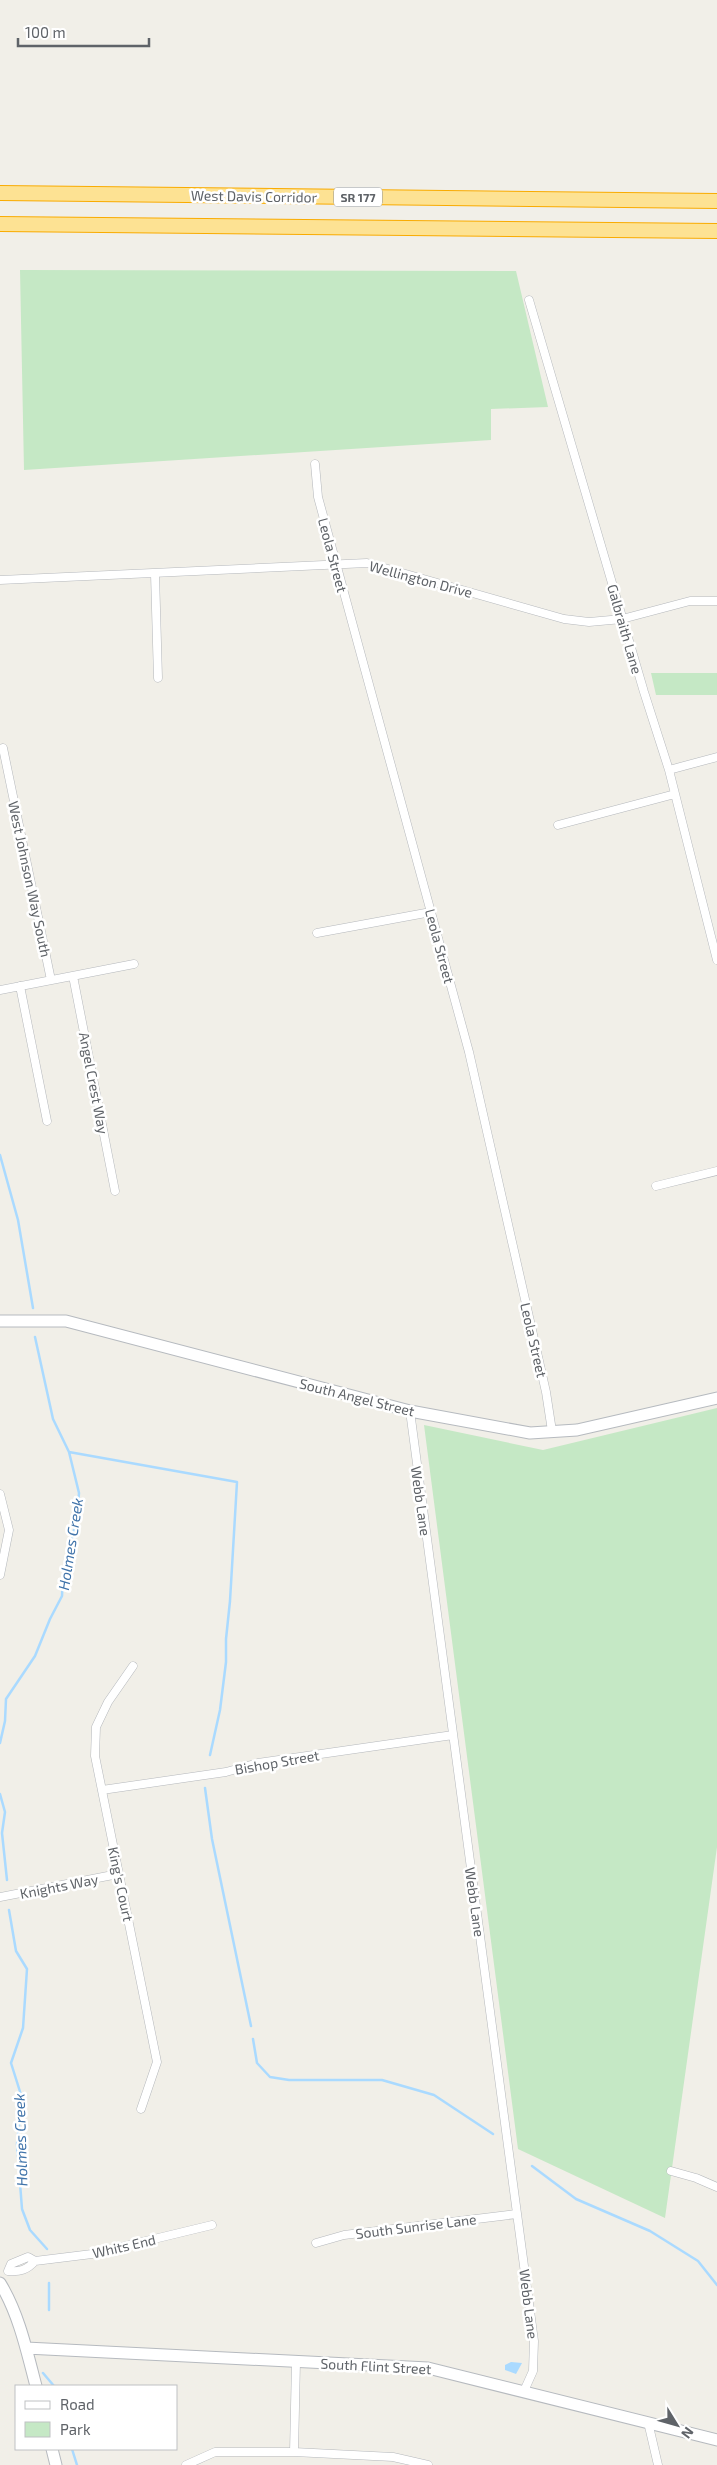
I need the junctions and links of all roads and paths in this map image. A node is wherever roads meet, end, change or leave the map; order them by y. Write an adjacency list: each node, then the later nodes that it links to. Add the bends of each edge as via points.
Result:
1 (0, 193): 2 (highway, West Davis Corridor / SR 177)
2 (717, 201)
3 (0, 224): 4 (highway)
4 (717, 231)
5 (529, 300): 11 (street, Galbraith Lane)
6 (315, 464): 7 (street, Leola Street, via 318,497)
7 (336, 564): 8 (street, Wellington Drive); 11 (street, Wellington Drive, via 367,562 564,619 589,622); 18 (street, Leola Street)
8 (154, 574): 9 (street, Wellington Drive); 12 (street)
9 (0, 580)
10 (717, 601): 11 (street, Wellington Drive, via 690,601)
11 (622, 619): 15 (street, Galbraith Lane)
12 (158, 678)
13 (3, 748): 23 (street, West Johnson Way South)
14 (717, 758): 15 (street)
15 (669, 770): 16 (street, Galbraith Lane)
16 (675, 794): 17 (street); 20 (street, Galbraith Lane)
17 (558, 825)
18 (431, 912): 19 (street); 33 (street, Leola Street, via 469,1052 544,1383)
19 (317, 932)
20 (717, 960)
21 (134, 964): 22 (street)
22 (73, 976): 23 (street); 29 (street, Angel Crest Way)
23 (51, 980): 24 (street)
24 (20, 986): 25 (street); 26 (street)
25 (0, 990)
26 (47, 1121)
27 (717, 1171): 28 (street)
28 (656, 1186)
29 (115, 1191)
30 (0, 1321): 32 (street, South Angel Street, via 66,1321)
31 (717, 1398): 33 (street, South Angel Street, via 577,1430)
32 (410, 1411): 33 (street, South Angel Street, via 530,1433); 38 (street, Webb Lane)
33 (552, 1432)
34 (0, 1494): 35 (street)
35 (2, 1506): 36 (street, via 10,1530)
36 (0, 1576)
37 (133, 1666): 39 (street, King's Court, via 108,1702 96,1727 95,1756)
38 (453, 1735): 39 (street, Bishop Street, via 258,1763 226,1772); 45 (street, Webb Lane)
39 (102, 1790): 40 (street, King's Court)
40 (118, 1874): 41 (street, Knights Way); 42 (street, King's Court, via 157,2062)
41 (0, 1897)
42 (141, 2109)
43 (671, 2171): 44 (street)
44 (717, 2187)
45 (517, 2214): 47 (street, South Sunrise Lane, via 344,2235); 53 (street, Webb Lane, via 534,2341 533,2371)
46 (212, 2225): 48 (street, Whits End, via 92,2254 35,2261 28,2258 11,2264)
47 (316, 2243)
48 (0, 2277)
49 (0, 2283): 50 (street, via 8,2295)
50 (26, 2348): 51 (street, South Flint Street); 52 (street)
51 (296, 2362): 53 (street, South Flint Street, via 428,2368); 57 (street)
52 (36, 2385)
53 (524, 2392): 54 (street, South Flint Street)
54 (648, 2422): 55 (street, South Flint Street); 62 (street)
55 (717, 2440)
56 (52, 2450): 59 (street)
57 (294, 2452): 58 (street, via 393,2457); 60 (street, via 215,2452)
58 (411, 2463): 61 (street)
59 (56, 2465)
60 (186, 2465)
61 (428, 2465)
62 (658, 2465)

